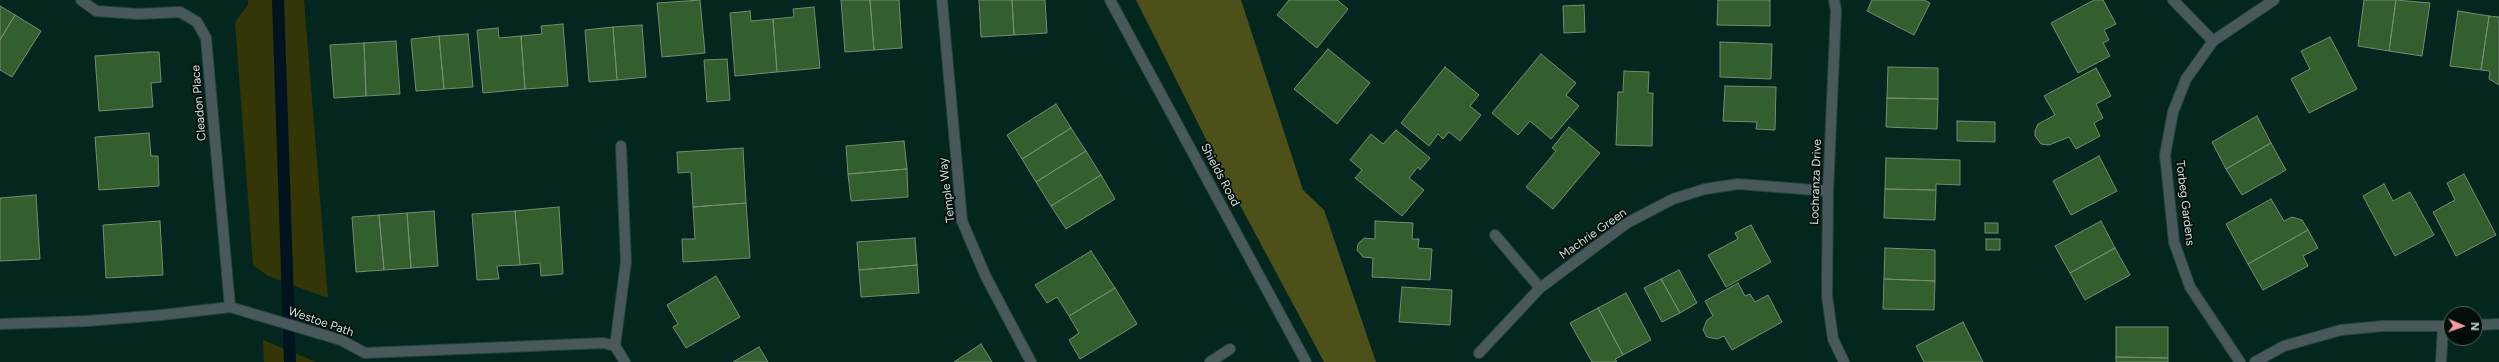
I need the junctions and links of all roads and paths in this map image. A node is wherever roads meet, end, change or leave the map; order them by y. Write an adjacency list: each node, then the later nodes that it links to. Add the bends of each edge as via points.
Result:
1 (81, 0): 12 (street, Cleadon Place, via 96,11 138,14 180,12 198,22 206,38)
2 (942, 0): 23 (street, Temple Way, via 962,221 986,277)
3 (1110, 0): 25 (street, Shields Road)
4 (1834, 0): 9 (street, Lochranza Drive, via 1836,10)
5 (2173, 0): 7 (street)
6 (2274, 0): 7 (street, Torbeg Gardens)
7 (2213, 41): 27 (street, Torbeg Gardens, via 2186,79 2173,112 2166,155 2168,190 2174,242 2190,287)
8 (621, 146): 17 (street, via 626,262)
9 (1828, 191): 11 (street, Machrie Green, via 1738,184 1706,189 1672,199 1627,223); 26 (street, Lochranza Drive, via 1827,296 1832,339)
10 (1495, 235): 11 (street)
11 (1540, 288): 20 (street, Machrie Green)
12 (230, 307): 13 (street, Westoe Path, via 95,321); 21 (street, Westoe Path, via 342,340)
13 (0, 324)
14 (2499, 324): 15 (street)
15 (2483, 325)
16 (2443, 327): 28 (street, via 2383,326 2341,330 2284,346)
17 (615, 346): 21 (street, Westoe Path, via 604,343); 22 (street)
18 (2444, 346): 29 (street)
19 (1230, 349): 24 (street)
20 (1479, 353)
21 (365, 357)
22 (625, 362)
23 (1032, 362)
24 (1210, 362)
25 (1306, 362)
26 (1844, 362)
27 (2240, 362)
28 (2255, 362)
29 (2441, 362)

